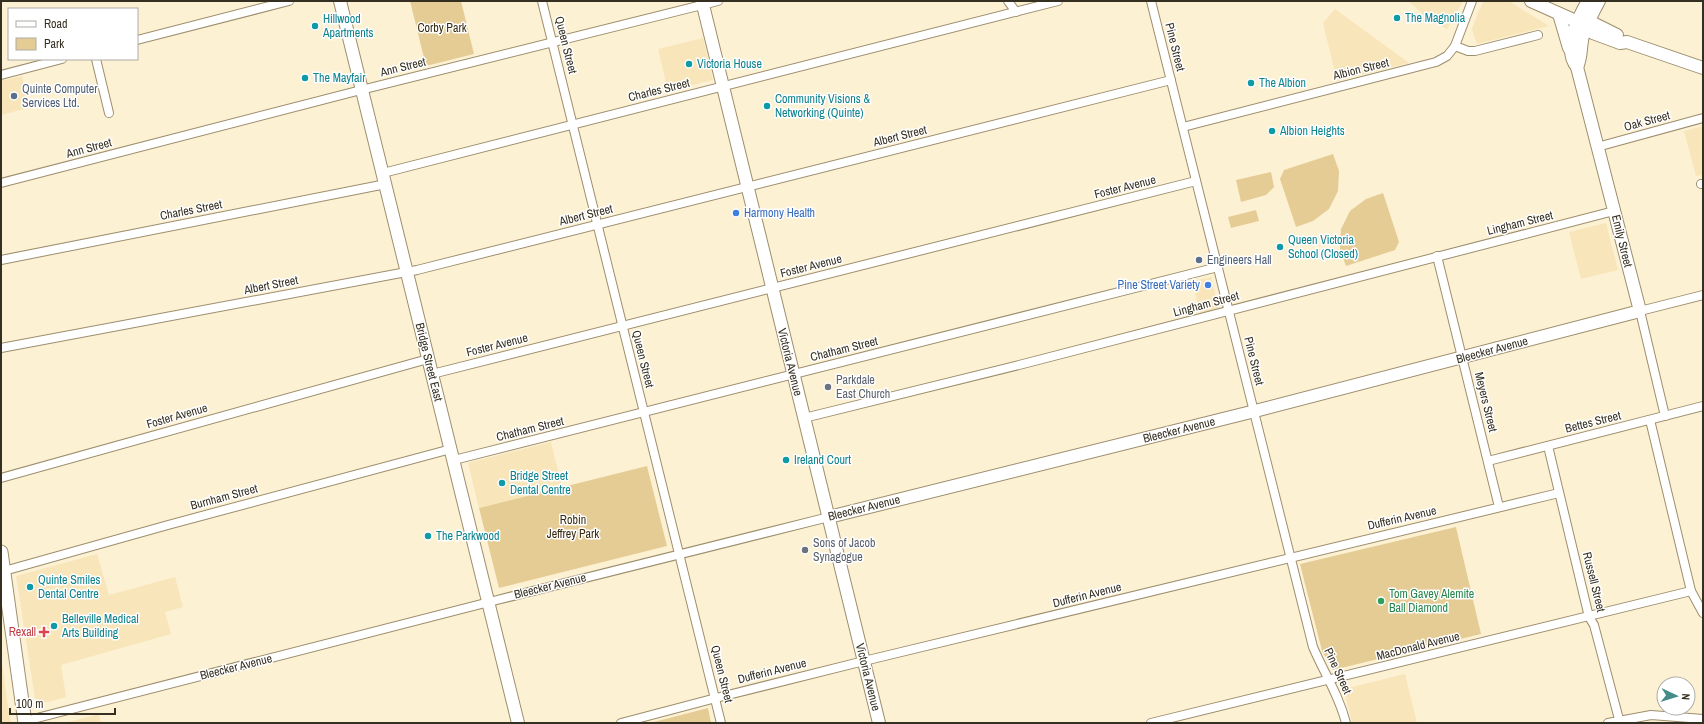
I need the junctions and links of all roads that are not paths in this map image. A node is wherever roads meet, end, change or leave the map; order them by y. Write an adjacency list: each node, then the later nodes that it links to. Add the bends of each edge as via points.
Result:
1 (289, 1): 18 (street)
2 (340, 1): 29 (street, Bridge Street East)
3 (542, 1): 19 (street, Queen Street)
4 (718, 1): 13 (street, Ann Street)
5 (1008, 1): 14 (street)
6 (1058, 1): 14 (street, Charles Street)
7 (1151, 1): 27 (street, Pine Street)
8 (1472, 1): 20 (street)
9 (1531, 1): 15 (street)
10 (1580, 1): 15 (street, via 1575,8)
11 (1588, 1): 16 (street)
12 (1599, 1): 16 (street)
13 (702, 3): 19 (street, Ann Street); 28 (street, Victoria Avenue)
14 (1016, 12): 28 (street, Charles Street)
15 (1561, 15): 16 (street); 21 (street, Emily Street)
16 (1582, 24): 21 (street, via 1572,40); 24 (street, Emily Street, via 1581,60); 25 (street, via 1593,34 1620,43 1627,42)
17 (1538, 34): 20 (street, via 1475,51)
18 (138, 40)
19 (553, 42): 29 (street, Ann Street); 32 (street, Queen Street)
20 (1455, 46): 33 (street, Albion Street, via 1447,56 1436,62)
21 (1571, 54): 24 (street, Emily Street, via 1572,61)
22 (58, 60): 26 (street)
23 (96, 60): 30 (street)
24 (1577, 67): 34 (street, Emily Street)
25 (1703, 68)
26 (1, 75)
27 (1171, 80): 33 (street, Pine Street); 38 (street, Albert Street)
28 (723, 87): 32 (street, Charles Street); 38 (street, Victoria Avenue)
29 (361, 90): 35 (street, Bridge Street East); 37 (street, Ann Street)
30 (109, 113)
31 (1703, 118): 34 (street, Oak Street)
32 (573, 124): 35 (street, Charles Street); 40 (street, Queen Street)
33 (1183, 127): 36 (street, Pine Street)
34 (1597, 147): 39 (street, Emily Street)
35 (384, 179): 42 (street, Charles Street); 44 (street, Bridge Street East)
36 (1196, 181): 43 (street, Pine Street); 45 (street, Foster Avenue)
37 (1, 183)
38 (748, 187): 40 (street, Albert Street); 45 (street, Victoria Avenue)
39 (1614, 211): 41 (street, Lingham Street); 48 (street, Emily Street)
40 (598, 224): 44 (street, Albert Street); 49 (street, Queen Street)
41 (1437, 256): 47 (street, Lingham Street); 51 (street, Meyers Street)
42 (1, 260)
43 (1218, 267): 47 (street, Pine Street); 54 (street, Chatham Street)
44 (406, 272): 50 (street, Albert Street); 52 (street, Bridge Street East)
45 (772, 288): 49 (street, Foster Avenue); 54 (street, Victoria Avenue)
46 (1703, 295): 48 (street, Bleecker Avenue)
47 (1228, 310): 57 (street, Pine Street); 59 (street, Lingham Street)
48 (1640, 311): 51 (street, Bleecker Avenue); 58 (street, Emily Street)
49 (623, 326): 53 (street, Foster Avenue); 56 (street, Queen Street)
50 (1, 348)
51 (1462, 358): 57 (street, Bleecker Avenue); 63 (street, Meyers Street)
52 (428, 359): 53 (street, Bridge Street East); 64 (street, Foster Avenue)
53 (432, 374): 62 (street, Bridge Street East)
54 (794, 374): 56 (street, Chatham Street); 59 (street, Victoria Avenue)
55 (1703, 406): 58 (street, Bettes Street)
56 (644, 412): 62 (street, Chatham Street); 69 (street, Queen Street)
57 (1254, 412): 67 (street, Bleecker Avenue); 70 (street, Pine Street)
58 (1665, 416): 60 (street, Bettes Street)
59 (804, 418): 67 (street, Victoria Avenue)
60 (1650, 420): 61 (street, Bettes Street); 72 (street)
61 (1548, 446): 63 (street, Bettes Street); 65 (street, Russell Street)
62 (452, 455): 71 (street, Burnham Street, via 168,525); 73 (street, Bridge Street East)
63 (1488, 461): 66 (street, Meyers Street)
64 (1, 478)
65 (1559, 493): 66 (street, Dufferin Avenue); 75 (street, Russell Street)
66 (1500, 508): 70 (street, Dufferin Avenue)
67 (829, 517): 69 (street, Bleecker Avenue); 76 (street, Victoria Avenue)
68 (1, 552): 71 (main road)
69 (679, 554): 73 (street, Bleecker Avenue); 78 (street, Queen Street)
70 (1290, 558): 76 (street, Dufferin Avenue); 77 (street, Pine Street, via 1313,647)
71 (4, 571): 80 (main road)
72 (1691, 591): 74 (street); 75 (street, MacDonald Avenue)
73 (489, 602): 80 (street, Bleecker Avenue); 82 (street, Bridge Street East)
74 (1703, 613)
75 (1589, 617): 77 (street, MacDonald Avenue); 81 (street, Russell Street, via 1594,625)
76 (864, 661): 78 (street, Dufferin Avenue); 85 (street, Victoria Avenue)
77 (1330, 680): 86 (street, MacDonald Avenue); 87 (street, Pine Street)
78 (716, 698): 83 (street, Dufferin Avenue); 84 (street, Queen Street)
79 (1703, 719): 81 (street, via 1651,715)
80 (25, 722)
81 (1620, 722): 88 (street)
82 (518, 723)
83 (622, 723)
84 (721, 723)
85 (879, 723)
86 (1151, 723)
87 (1346, 723)
88 (1608, 723)

